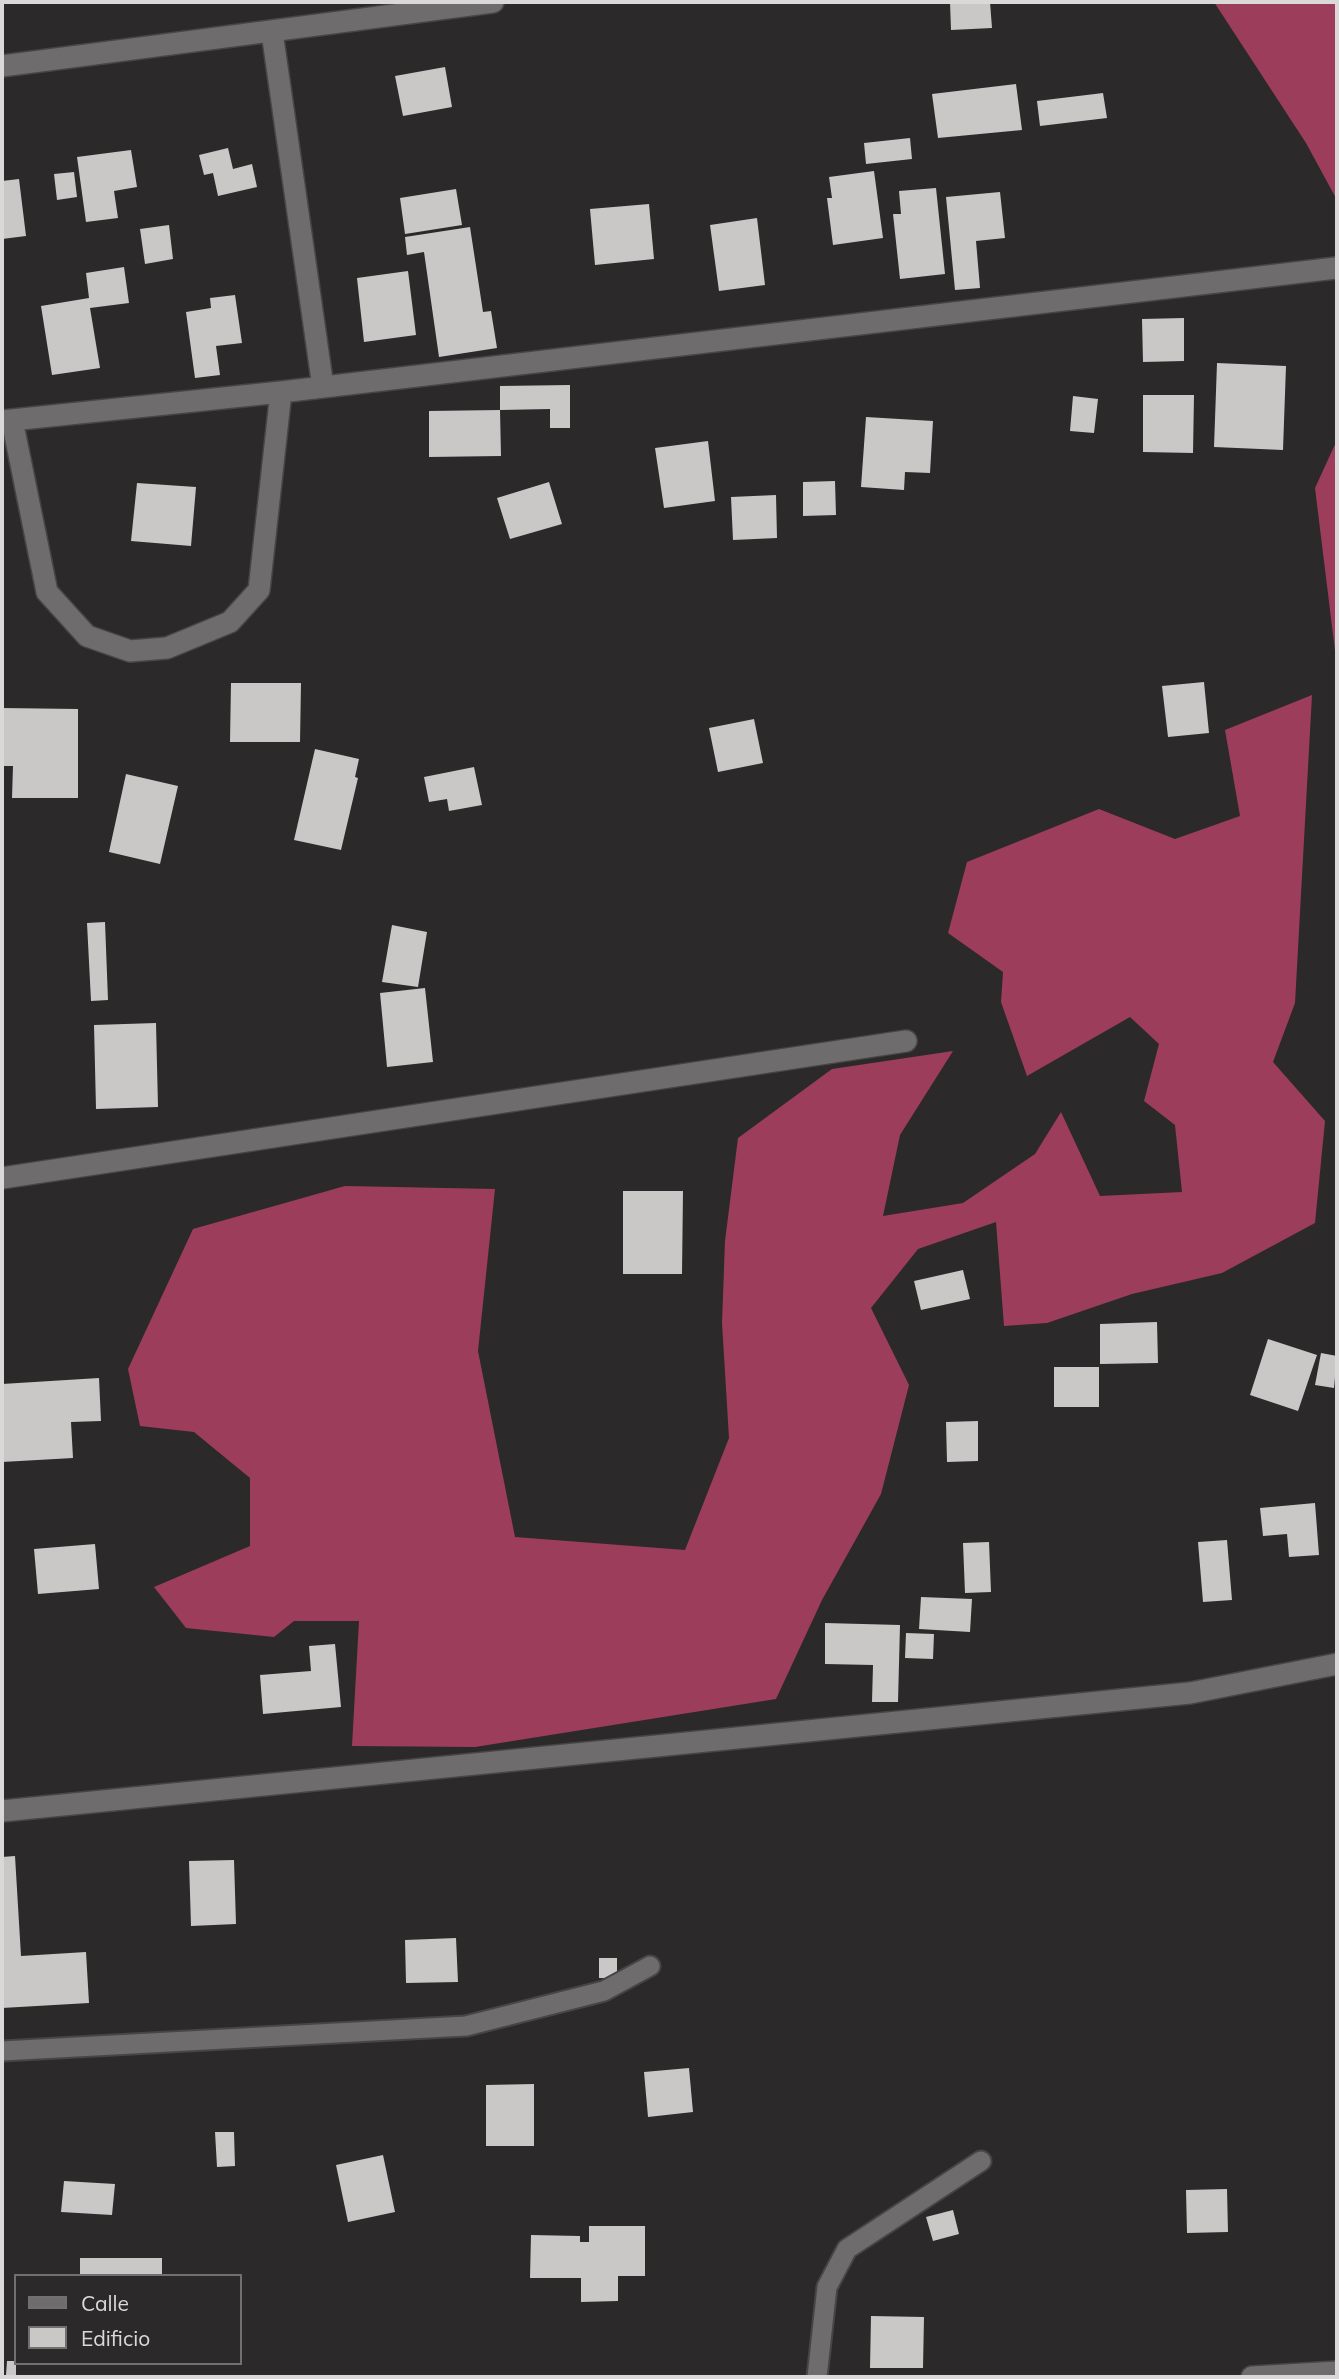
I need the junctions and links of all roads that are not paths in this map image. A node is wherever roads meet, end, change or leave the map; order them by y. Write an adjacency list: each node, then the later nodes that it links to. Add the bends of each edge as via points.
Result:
1 (493, 2): 2 (street)
2 (272, 32): 3 (street); 5 (street)
3 (2, 66)
4 (1336, 268): 5 (street)
5 (323, 387): 6 (street)
6 (281, 392): 7 (street); 7 (street, via 259,590 230,622 167,648 130,650 87,636 47,592)
7 (7, 421)
8 (905, 1041): 9 (street)
9 (2, 1178)
10 (1337, 1664): 11 (street, via 1190,1693)
11 (2, 1811)
12 (650, 1966): 13 (lane, via 604,1991 467,2026)
13 (2, 2051)
14 (981, 2161): 16 (lane, via 847,2249 827,2287)
15 (1337, 2372): 17 (street)
16 (817, 2377)
17 (1252, 2377)

